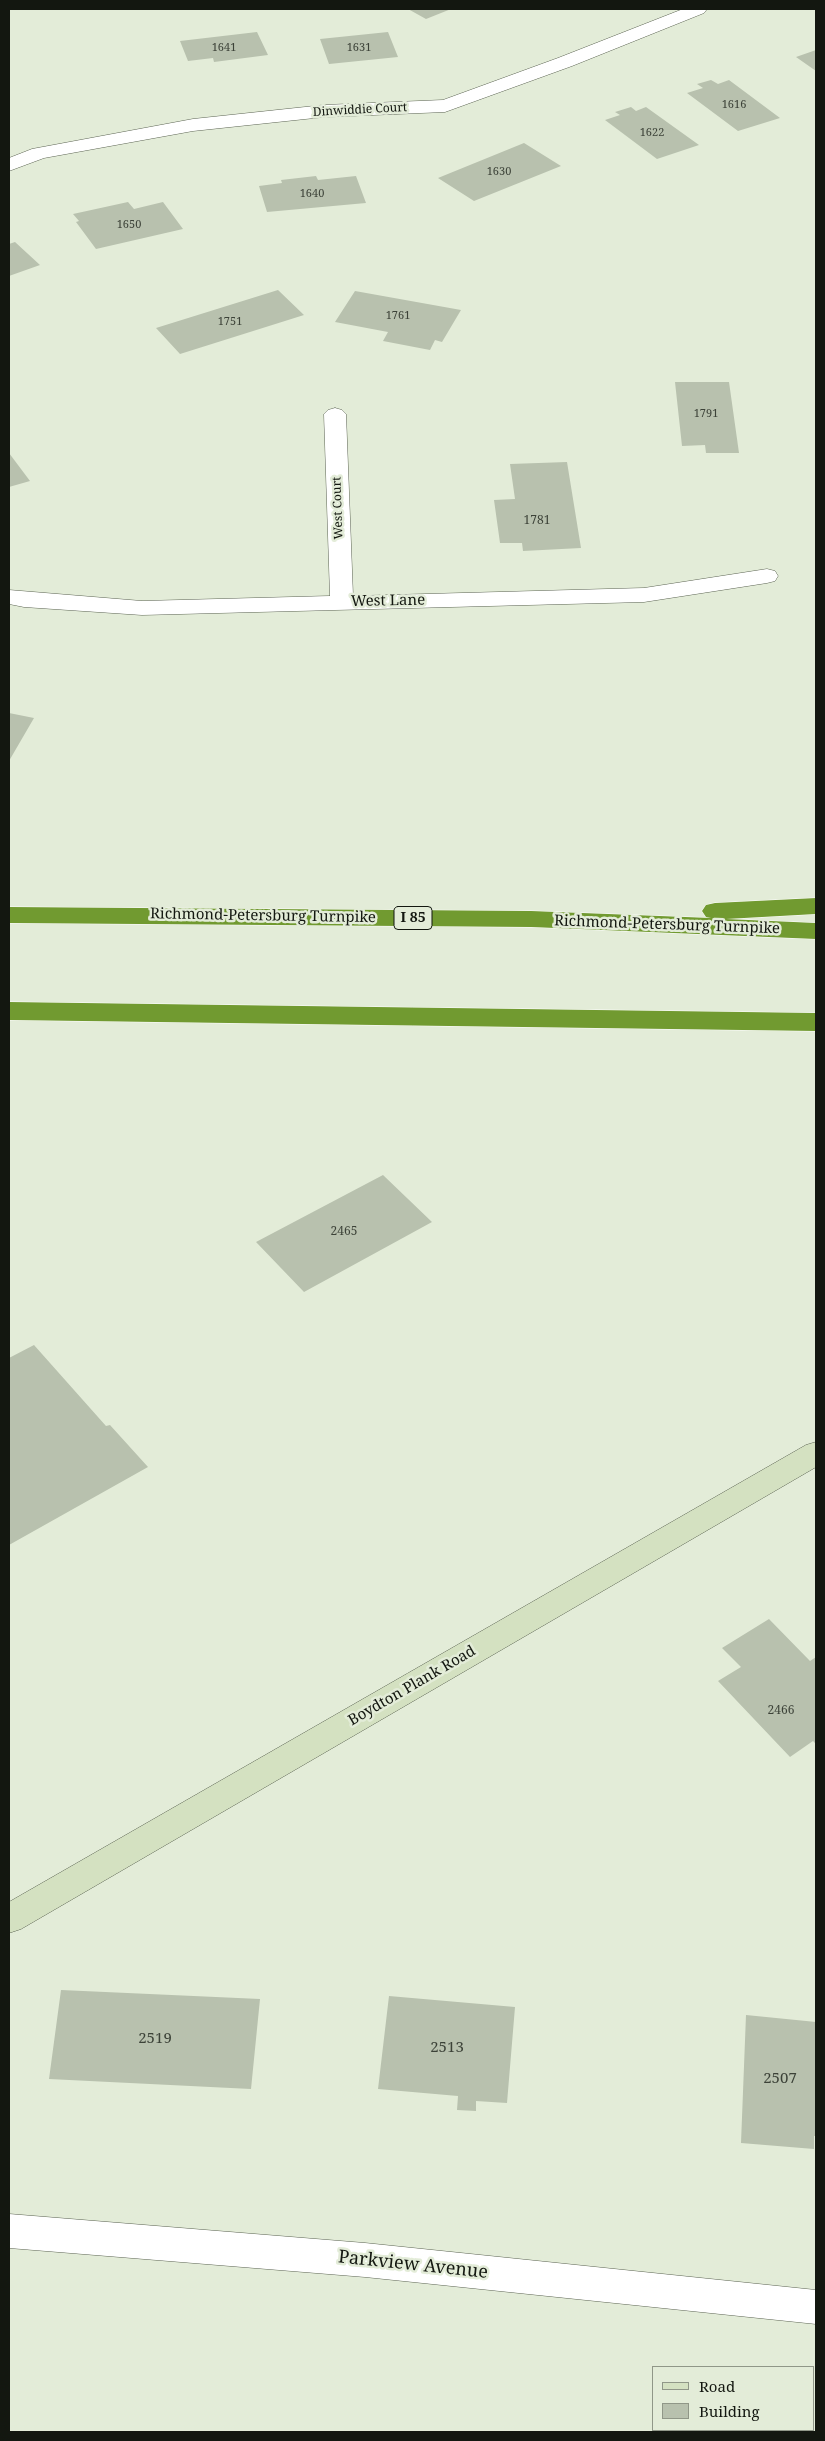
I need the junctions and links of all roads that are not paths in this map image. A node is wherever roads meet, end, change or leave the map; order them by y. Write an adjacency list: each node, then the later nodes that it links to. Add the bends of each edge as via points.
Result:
1 (698, 9): 2 (street, Dinwiddie Court, via 445,106 324,111 193,125 39,153)
2 (9, 164)
3 (335, 414): 6 (street, West Court)
4 (767, 576): 6 (street, West Lane, via 644,595)
5 (9, 597): 6 (street, West Lane, via 142,608)
6 (342, 602)
7 (816, 906): 9 (highway)
8 (9, 915): 9 (highway, Richmond-Petersburg Turnpike / I 85)
9 (531, 919): 10 (highway, Richmond-Petersburg Turnpike / I 85)
10 (816, 931)
11 (9, 1010): 12 (highway)
12 (816, 1022)
13 (816, 1452): 14 (main road, Boydton Plank Road)
14 (9, 1919)
15 (9, 2231): 16 (street, Parkview Avenue, via 365,2260)
16 (816, 2307)

